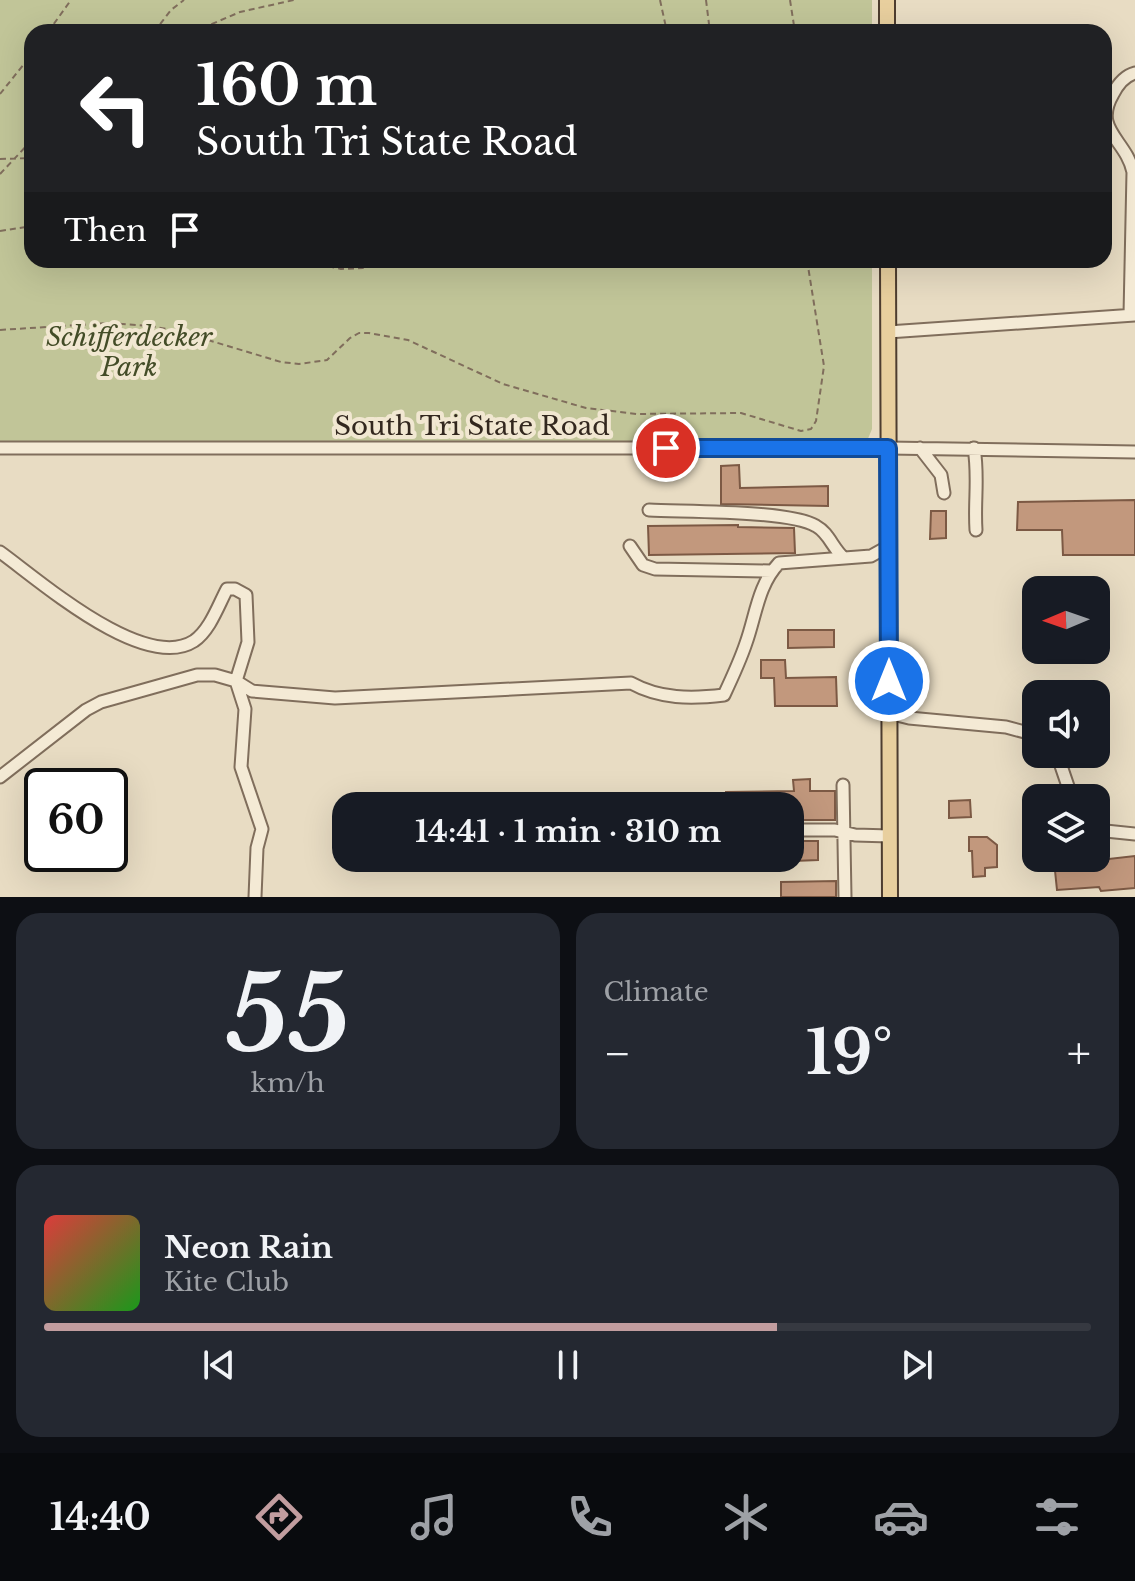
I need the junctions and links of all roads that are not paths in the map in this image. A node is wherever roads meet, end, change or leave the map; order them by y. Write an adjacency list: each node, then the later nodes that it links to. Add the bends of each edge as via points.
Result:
1 (887, 0): 2 (main road)
2 (887, 24)
3 (1135, 73): 4 (street, via 1124,78)
4 (1112, 96)
5 (1112, 135): 7 (street, via 1130,157 1133,172)
6 (888, 268): 8 (main road)
7 (1132, 315): 8 (street)
8 (888, 332): 10 (main road)
9 (0, 448): 10 (street, South Tri State Road)
10 (888, 448): 11 (street, South Tri State Road); 18 (main road)
11 (920, 448): 12 (street, South Tri State Road); 14 (street, via 941,475)
12 (974, 448): 13 (street, South Tri State Road); 16 (street)
13 (1135, 452)
14 (944, 493)
15 (649, 510): 20 (street, via 799,520 824,532)
16 (976, 530)
17 (630, 546): 21 (street, via 643,565 655,569)
18 (889, 546): 20 (street, via 871,556); 23 (main road)
19 (0, 552): 22 (street, via 93,621 162,649 193,642 227,589 246,595 248,642)
20 (844, 558): 21 (street, via 779,563)
21 (771, 571): 22 (street, via 724,695 653,695 631,683 335,698 252,691)
22 (236, 681): 25 (street, via 197,675 101,702); 32 (street, via 245,709 241,767 262,829)
23 (889, 708): 24 (street, via 909,718); 31 (main road)
24 (1022, 731)
25 (0, 777)
26 (843, 785): 28 (street)
27 (804, 830): 28 (street)
28 (844, 832): 31 (street); 33 (street)
29 (1110, 834): 30 (street)
30 (1135, 834)
31 (890, 836): 34 (main road)
32 (255, 897)
33 (845, 897)
34 (890, 897)

